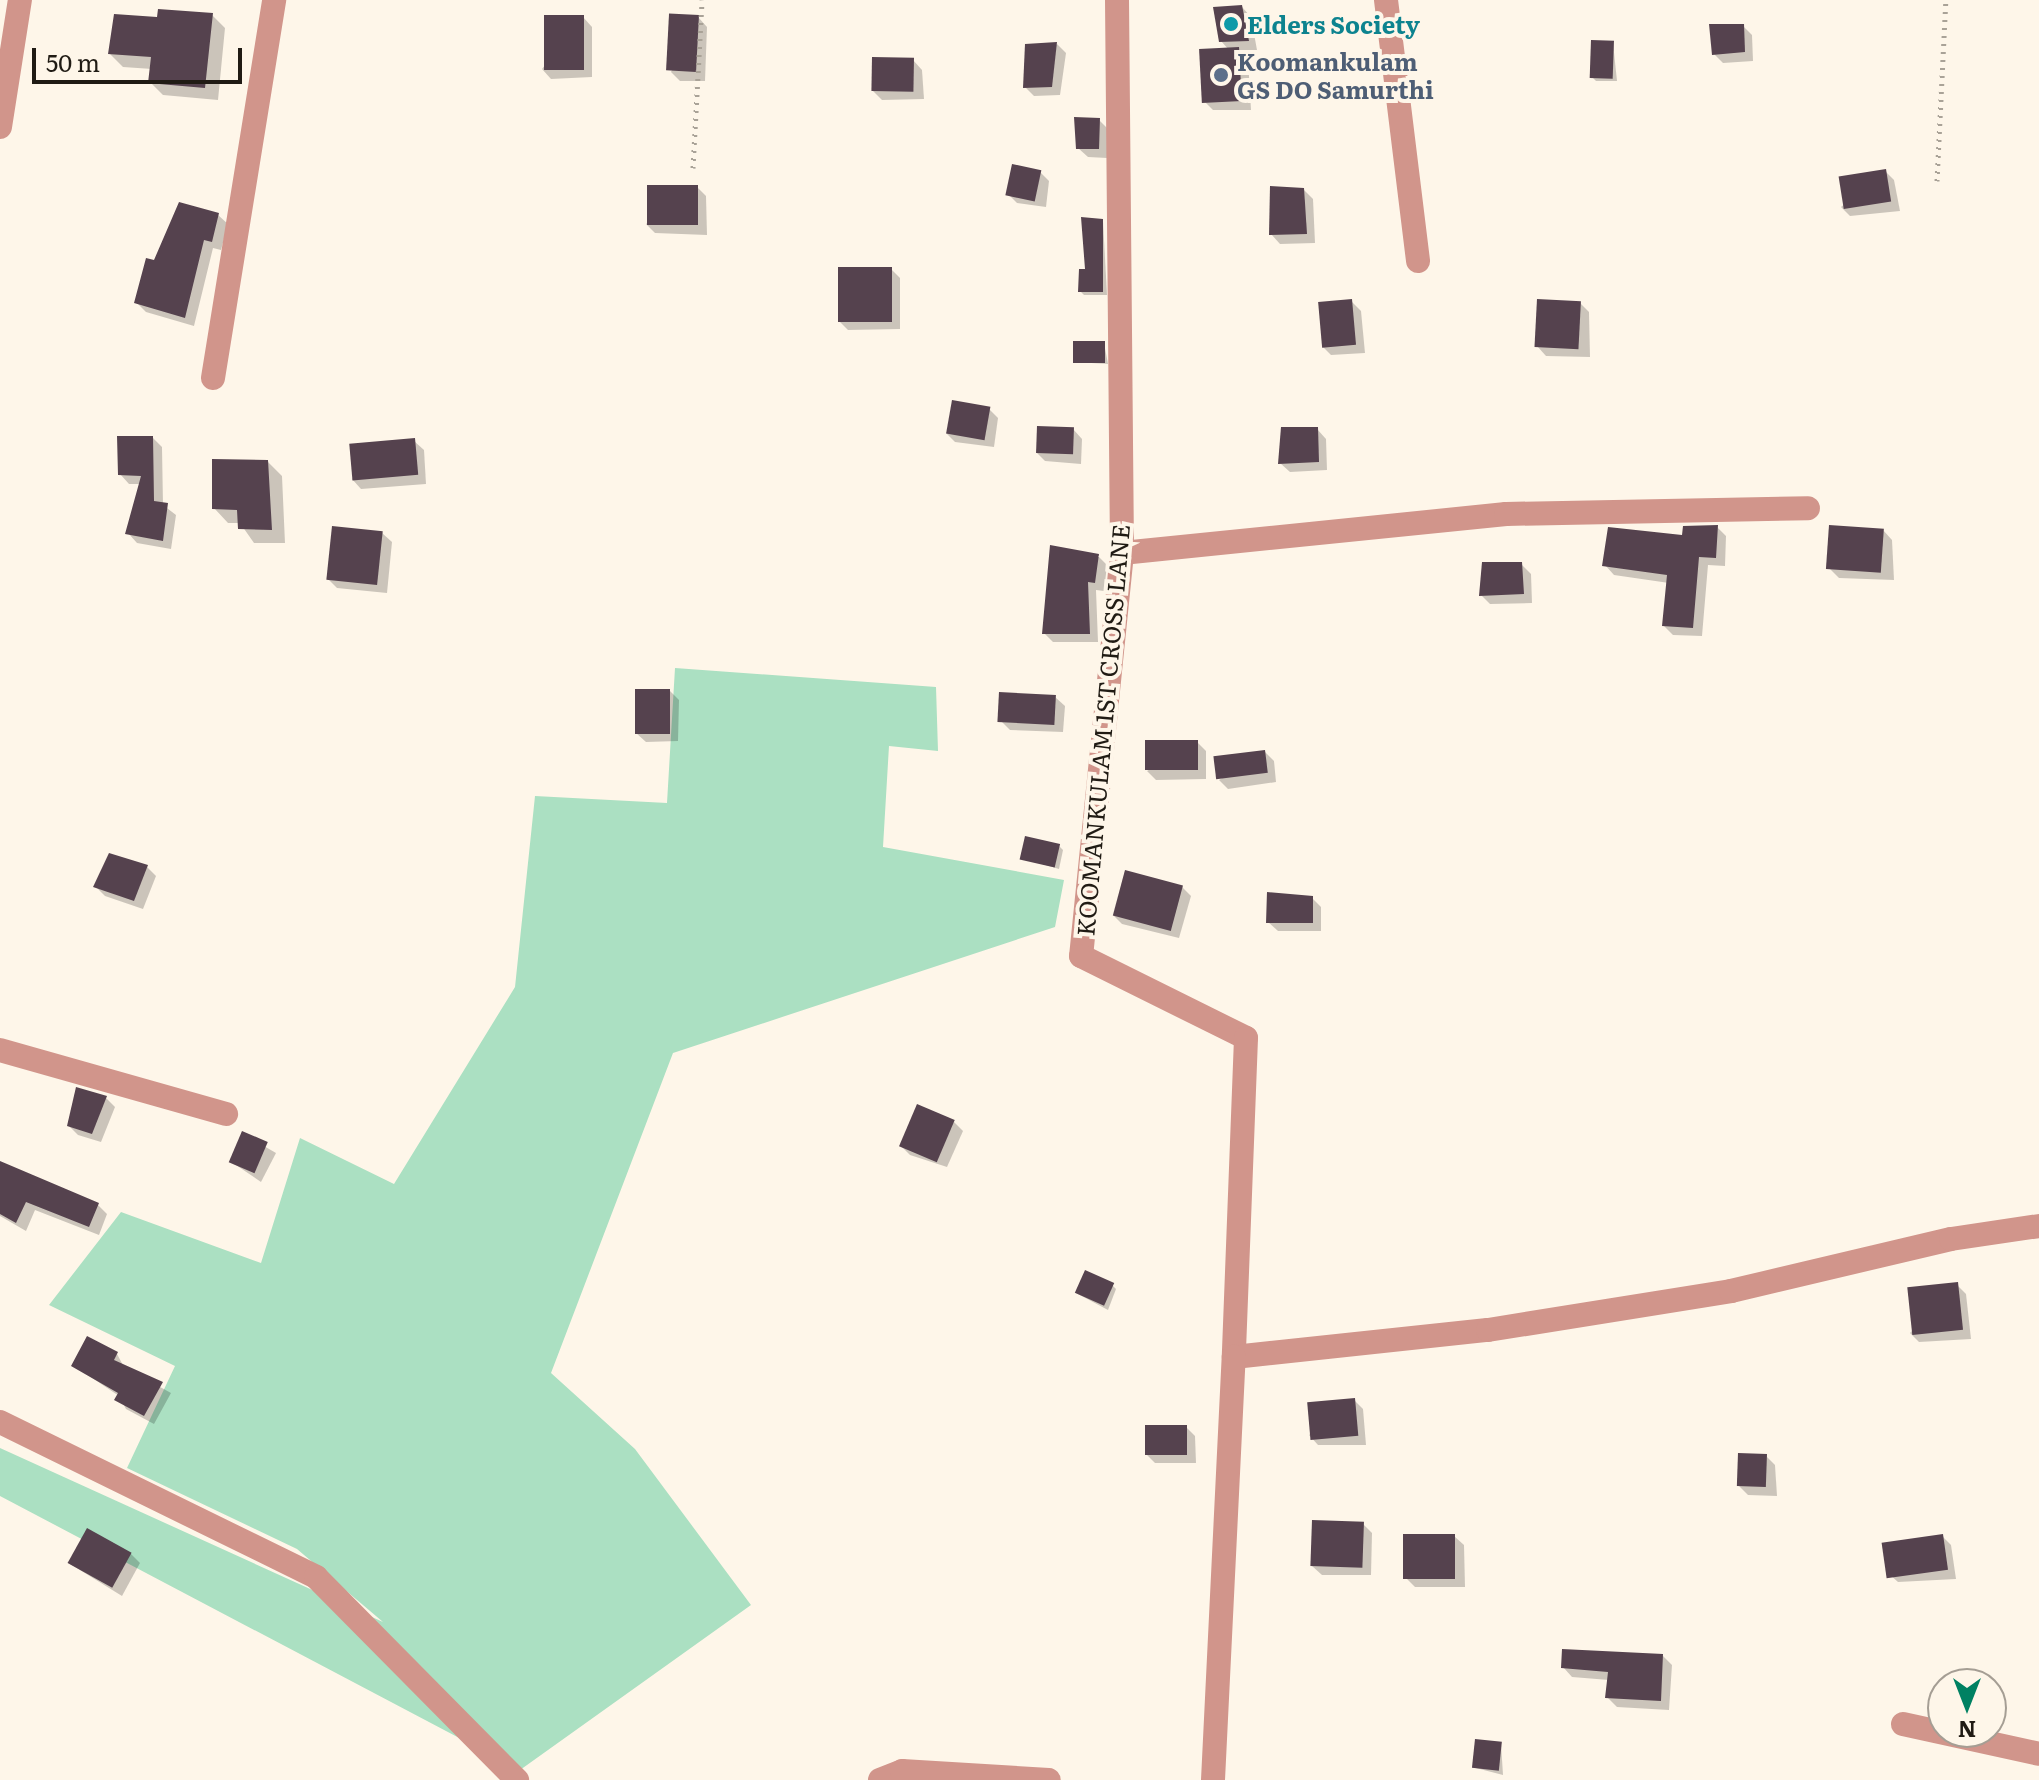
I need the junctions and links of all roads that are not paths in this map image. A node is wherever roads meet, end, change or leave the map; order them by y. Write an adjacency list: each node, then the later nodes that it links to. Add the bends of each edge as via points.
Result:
1 (20, 0): 5 (street)
2 (274, 0): 7 (street)
3 (1117, 0): 9 (street, KOOMANKULAM 1ST CROSS LANE)
4 (1386, 0): 6 (street)
5 (0, 127)
6 (1418, 261)
7 (213, 378)
8 (1808, 508): 9 (street, via 1506,514)
9 (1122, 553): 13 (street, KOOMANKULAM 1ST CROSS LANE, via 1081,956 1246,1038)
10 (0, 1050): 11 (street)
11 (226, 1114)
12 (2039, 1226): 13 (street, via 1951,1239 1716,1293 1488,1330)
13 (1234, 1357): 20 (street)
14 (0, 1422): 17 (street, via 316,1577)
15 (1903, 1724): 16 (street)
16 (2039, 1754)
17 (517, 1780)
18 (880, 1780): 19 (street, via 902,1771)
19 (1049, 1780)
20 (1213, 1780)

